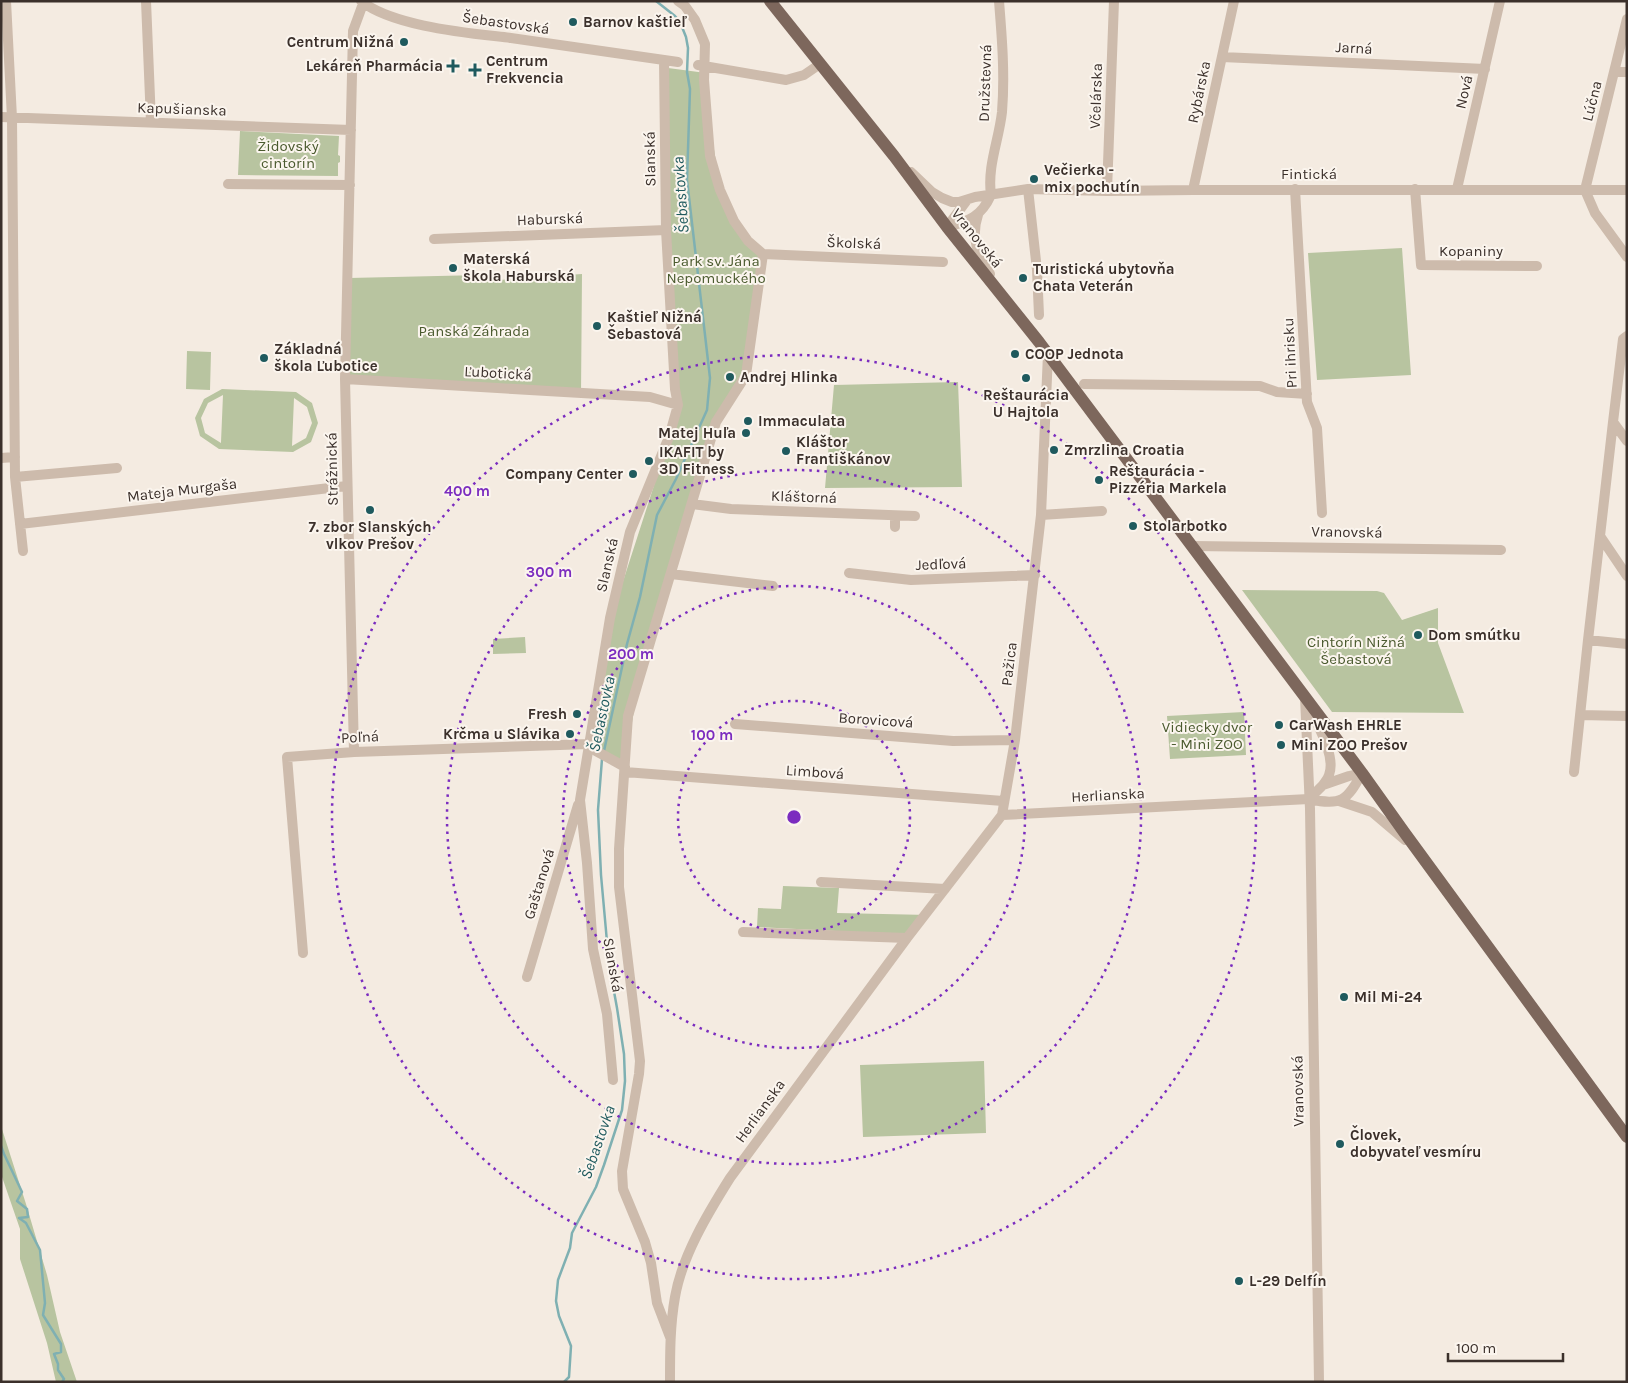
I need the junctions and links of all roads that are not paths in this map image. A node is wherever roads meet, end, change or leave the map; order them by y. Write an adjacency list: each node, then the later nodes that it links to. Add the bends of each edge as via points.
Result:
1 (6, 1): 19 (street)
2 (146, 1): 20 (street)
3 (678, 1): 15 (street, via 695,20 705,44)
4 (770, 1): 14 (main road, Vranovská)
5 (999, 1): 33 (street, Družstevná, via 1003,54 1002,113 991,167)
6 (1114, 1): 32 (street, Včelárska)
7 (1234, 1): 11 (street, Rybárska)
8 (1500, 1): 16 (street, Nová)
9 (363, 2): 12 (street, Šebastovská, via 395,17 441,28); 21 (street, Strážnická, via 353,31)
10 (1627, 19): 17 (street, Lúčna)
11 (1222, 57): 16 (street, Jarná); 28 (street, Rybárska)
12 (664, 60): 13 (street, Šebastovská); 37 (street, Slanská)
13 (678, 62)
14 (820, 64): 15 (street, via 804,75 786,80); 22 (main road, Vranovská)
15 (701, 65): 39 (street, via 710,156 720,190 734,221 748,241)
16 (1484, 69): 27 (street, Nová)
17 (1614, 72): 18 (street); 30 (street, Lúčna)
18 (1627, 72)
19 (7, 118): 20 (street, Kapušianska); 53 (street)
20 (151, 122): 21 (street, Kapušianska)
21 (351, 130): 24 (street, Strážnická)
22 (894, 156): 34 (street, Fintická, via 942,198 952,202); 36 (main road, Vranovská)
23 (228, 184): 24 (street)
24 (350, 185): 47 (street, Strážnická)
25 (1028, 189): 32 (street, Fintická); 33 (street, Fintická); 44 (street)
26 (1414, 189): 27 (street, Fintická); 29 (street, Fintická); 42 (street, Kopaniny, via 1421,266)
27 (1457, 189): 30 (street, Fintická)
28 (1193, 190): 29 (street, Fintická); 32 (street, Fintická)
29 (1295, 190): 49 (street, Pri ihrisku)
30 (1586, 190): 31 (street, Fintická); 40 (street, via 1595,213)
31 (1627, 190)
32 (1107, 191)
33 (991, 195): 34 (street, Fintická); 35 (street)
34 (968, 200): 36 (street)
35 (978, 215): 36 (street); 43 (street, via 975,244)
36 (947, 227): 43 (main road, Vranovská)
37 (666, 230): 38 (street, Haburská); 50 (street, Slanská)
38 (434, 239)
39 (763, 254): 41 (street, Školská); 58 (street, Slanská, via 746,375 716,422)
40 (1627, 257)
41 (944, 262)
42 (1537, 266)
43 (1003, 296): 46 (main road, Vranovská)
44 (1039, 315)
45 (1627, 336): 51 (street, via 1623,339)
46 (1048, 354): 61 (street, Pažica); 67 (main road, Vranovská)
47 (345, 379): 50 (street, Ľubotická, via 650,397); 57 (street, Strážnická)
48 (1084, 384): 49 (street, via 1260,386 1278,392)
49 (1307, 394): 60 (street, Pri ihrisku, via 1317,428)
50 (678, 406): 83 (street, Slanská, via 669,438 630,532 607,629)
51 (1613, 422): 52 (street); 66 (street)
52 (1627, 441)
53 (15, 457): 54 (street); 56 (street)
54 (1, 458)
55 (118, 468): 56 (street)
56 (15, 477): 64 (street)
57 (348, 486): 64 (street, Mateja Murgaša); 84 (street, Strážnická)
58 (692, 504): 62 (street, Kláštorná, via 730,509); 71 (street, Slanská)
59 (1102, 511): 61 (street)
60 (1322, 513)
61 (1041, 515): 73 (street, Pažica)
62 (895, 516): 63 (street, Kláštorná); 65 (street)
63 (915, 516)
64 (20, 524): 69 (street)
65 (895, 527)
66 (1600, 536): 72 (street); 76 (street)
67 (1193, 546): 68 (street, Vranovská); 78 (main road, Vranovská)
68 (1501, 550)
69 (22, 551)
70 (849, 573): 73 (street, Jedľová, via 911,580)
71 (671, 574): 74 (street); 85 (street, Slanská, via 628,716)
72 (1627, 576)
73 (1035, 578): 75 (street, Jedľová); 82 (street, Pažica)
74 (772, 586)
75 (909, 586)
76 (1588, 640): 77 (street); 79 (street)
77 (1627, 644)
78 (1305, 697): 87 (main road, Vranovská); 88 (street, via 1328,748 1330,772); 89 (street, Vranovská)
79 (1580, 715): 80 (street); 86 (street)
80 (1627, 716)
81 (735, 724): 82 (street, Borovicová, via 953,741)
82 (1015, 740): 91 (street, Pažica)
83 (592, 748): 84 (street, Poľná); 85 (street); 90 (street, Slanská)
84 (354, 752): 101 (street, Poľná, via 286,757)
85 (622, 767): 91 (street, Limbová); 105 (street, Slanská, via 619,887 640,1061 622,1180 645,1242)
86 (1574, 772)
87 (1362, 773): 88 (street); 92 (street, via 1353,791); 96 (main road, Vranovská)
88 (1323, 786): 89 (street)
89 (1309, 799): 92 (street, Herlianska); 93 (street, Herlianska); 109 (street, Vranovská)
90 (580, 800): 94 (street, Gaštanová); 95 (street, Slanská)
91 (1003, 800): 93 (street, Pažica)
92 (1339, 801): 96 (street, Herlianska, via 1372,812)
93 (1002, 816): 98 (street, Herlianska)
94 (566, 846): 95 (street); 102 (street, Gaštanová)
95 (585, 846): 103 (street, Slanská, via 593,949 607,1014)
96 (1419, 853): 104 (main road, Vranovská)
97 (821, 882): 98 (street)
98 (945, 889): 100 (street, Herlianska)
99 (742, 932): 100 (street)
100 (907, 938): 106 (street, Herlianska, via 708,1212)
101 (302, 953)
102 (526, 977)
103 (613, 1080)
104 (1627, 1137)
105 (657, 1298): 106 (street); 107 (street, Slanská)
106 (675, 1298): 107 (street, Herlianska)
107 (670, 1337): 108 (street, Herlianska)
108 (670, 1382)
109 (1319, 1382)

